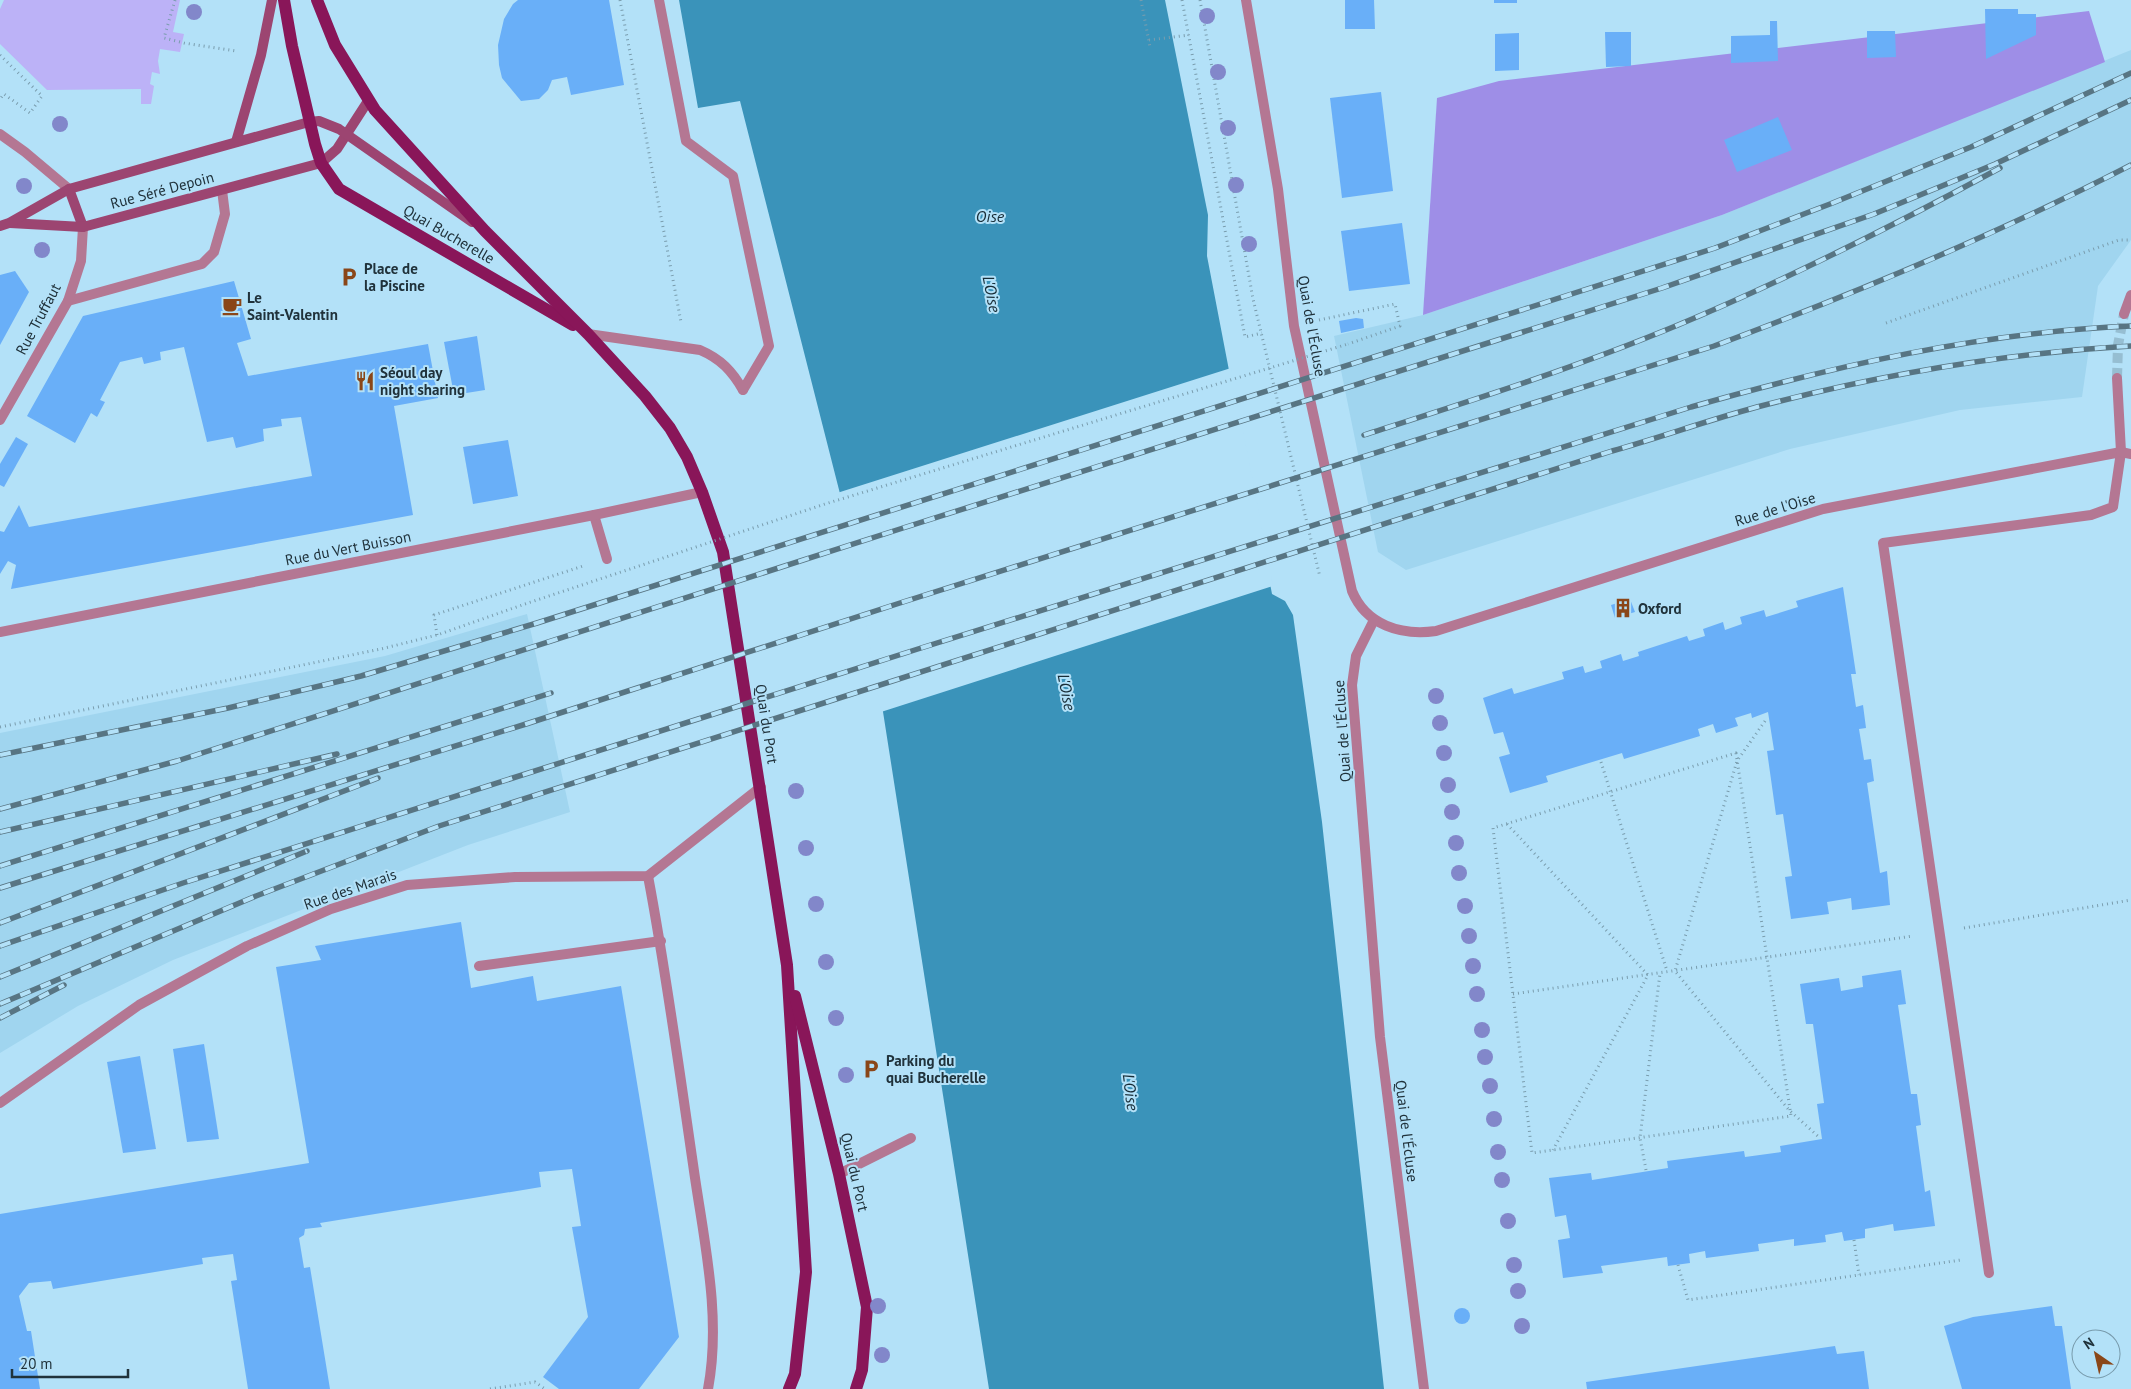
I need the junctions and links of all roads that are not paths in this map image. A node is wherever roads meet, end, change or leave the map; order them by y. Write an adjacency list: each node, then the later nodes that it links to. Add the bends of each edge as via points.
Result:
1 (272, 0): 10 (street, via 261,55)
2 (284, 0): 7 (main road, Quai Bucherelle)
3 (317, 0): 6 (main road, Quai Bucherelle, via 335,45)
4 (659, 0): 20 (street, via 686,142 733,176 769,346 743,390 732,371 700,350)
5 (1246, 0): 27 (street, Quai de l'Écluse, via 1278,189 1294,326 1348,577 1355,598)
6 (371, 106): 9 (street); 16 (main road, Quai Bucherelle)
7 (309, 122): 9 (street, via 328,124); 10 (street, Rue Séré Depoin); 11 (main road, Quai Bucherelle)
8 (0, 134): 12 (street)
9 (348, 135): 11 (street); 16 (street)
10 (236, 142): 12 (street, Rue Séré Depoin)
11 (321, 163): 13 (street, Rue Séré Depoin); 20 (main road, Quai Bucherelle, via 346,195)
12 (69, 189): 14 (street, Rue Séré Depoin); 15 (street)
13 (222, 190): 15 (street, Rue Séré Depoin); 18 (street, via 225,214 214,252 202,264)
14 (4, 225): 15 (street, Rue Séré Depoin)
15 (83, 227): 18 (street, Rue Truffaut, via 81,261)
16 (485, 231): 20 (main road, Quai Bucherelle)
17 (2131, 295): 19 (street)
18 (68, 301): 22 (street, Rue Truffaut)
19 (2124, 314)
20 (588, 334): 24 (main road, Quai Bucherelle, via 670,428)
21 (2117, 378): 23 (street)
22 (0, 420)
23 (2126, 453): 27 (street, Rue de l'Oise, via 1823,509 1436,630 1408,632); 37 (street, via 2113,507 2091,516 1883,543)
24 (702, 492): 25 (street, Rue du Vert Buisson); 29 (main road, Quai du Port, via 723,552)
25 (594, 516): 26 (street); 28 (street, Rue du Vert Buisson)
26 (607, 559)
27 (1374, 620): 41 (street, Quai de l'Écluse, via 1356,656 1352,684 1380,1037)
28 (0, 632)
29 (761, 787): 30 (street); 32 (main road, Quai du Port)
30 (648, 876): 31 (street); 34 (street, Rue des Marais, via 515,877 406,884 331,909 247,946 139,1005)
31 (660, 941): 33 (street); 38 (street, via 712,1300 712,1366)
32 (788, 965): 36 (main road, Quai du Port); 39 (main road, Quai du Port, via 806,1272 795,1374)
33 (479, 966)
34 (0, 1103)
35 (911, 1138): 36 (street)
36 (839, 1174): 40 (main road, Quai du Port, via 867,1307 862,1370)
37 (1989, 1274)
38 (708, 1389)
39 (789, 1389)
40 (856, 1389)
41 (1424, 1389)

